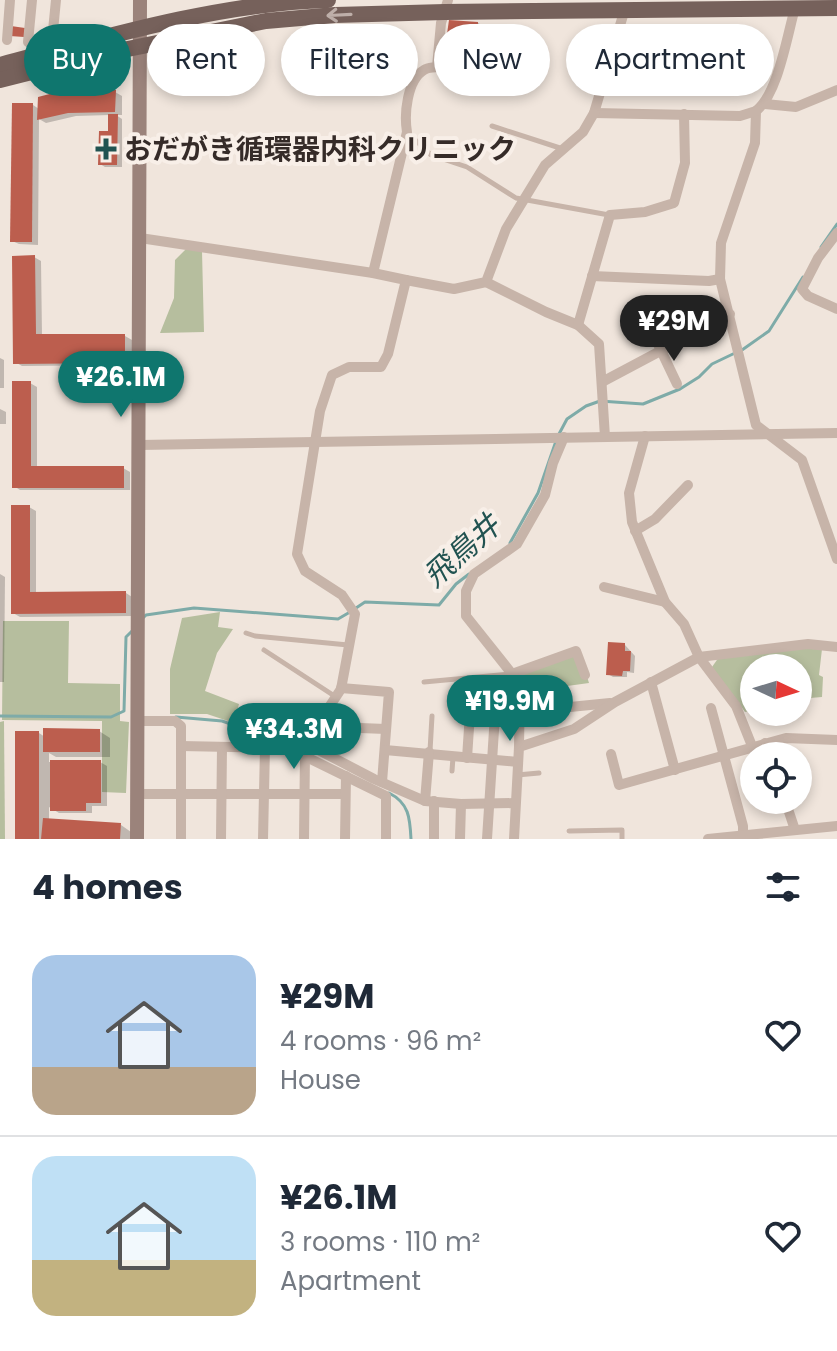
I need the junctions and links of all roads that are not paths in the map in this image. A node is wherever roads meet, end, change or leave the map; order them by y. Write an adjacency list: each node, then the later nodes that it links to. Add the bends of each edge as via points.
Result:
1 (10, 0): 14 (street)
2 (32, 0): 14 (street, via 29,42)
3 (56, 0): 11 (street)
4 (133, 0): 5 (street)
5 (140, 0): 12 (street)
6 (328, 0): 12 (main road, via 189,17)
7 (446, 6): 10 (main road); 15 (main road, one-way to 15, via 266,21); 24 (street, via 437,67 424,70 412,85)
8 (795, 8): 9 (main road); 10 (main road); 20 (street)
9 (837, 8)
10 (624, 12): 21 (street)
11 (54, 24)
12 (139, 29): 13 (main road); 15 (street)
13 (131, 31)
14 (3, 39)
15 (140, 47): 18 (main road); 29 (street)
16 (24, 58): 17 (main road)
17 (0, 65)
18 (0, 80)
19 (837, 90): 20 (street, via 796,107)
20 (760, 108): 22 (street, via 740,116); 32 (street, via 755,143 721,243)
21 (594, 113): 22 (street); 25 (street)
22 (684, 114): 27 (street, via 685,163 674,203)
23 (492, 126): 25 (lane)
24 (407, 132): 26 (lane, via 431,155 467,167); 30 (street)
25 (565, 149): 26 (street, via 545,165)
26 (524, 198): 27 (lane); 34 (street)
27 (610, 215): 31 (street)
28 (837, 233): 35 (street, via 802,289)
29 (140, 238): 30 (street); 48 (street)
30 (373, 273): 33 (street)
31 (592, 276): 32 (street); 38 (street)
32 (720, 279): 36 (street)
33 (406, 280): 34 (street, via 454,289); 47 (street, via 381,367 349,367 332,375)
34 (486, 282): 38 (street)
35 (837, 309)
36 (730, 314): 39 (street); 43 (street, via 756,425)
37 (647, 321): 39 (street)
38 (578, 325): 40 (street, via 599,344)
39 (661, 351): 40 (street); 41 (street)
40 (602, 382): 46 (street)
41 (677, 384)
42 (837, 433): 43 (street)
43 (767, 435): 44 (street); 51 (street, via 802,460)
44 (645, 436): 46 (street); 50 (street, via 629,493)
45 (564, 437): 46 (street); 47 (street); 59 (street, via 545,495 517,544 474,574 466,591 466,616)
46 (605, 437)
47 (315, 441): 48 (street); 55 (street, via 297,554 305,571 342,595 355,614)
48 (140, 445): 68 (street)
49 (688, 485): 50 (street, via 655,519)
50 (635, 531): 53 (street)
51 (837, 559)
52 (604, 587): 53 (street)
53 (665, 602): 58 (street, via 684,624)
54 (246, 633): 55 (lane)
55 (349, 645): 63 (street)
56 (837, 647): 58 (street, via 808,644)
57 (264, 650): 63 (lane)
58 (699, 657): 62 (street); 72 (street, via 736,706)
59 (512, 674): 60 (street, via 576,651); 61 (lane); 66 (street, via 520,684)
60 (585, 675)
61 (424, 682)
62 (651, 682): 64 (street); 89 (street)
63 (339, 692): 70 (street, via 389,692); 74 (street)
64 (615, 702): 66 (street); 78 (street, via 574,729)
65 (711, 708): 83 (street)
66 (520, 712): 78 (street)
67 (432, 716): 81 (lane)
68 (137, 721): 75 (street, via 175,721 181,726); 99 (street)
69 (360, 728): 70 (street)
70 (386, 729): 79 (street)
71 (837, 740): 73 (street)
72 (750, 742)
73 (769, 742)
74 (309, 745): 84 (street); 94 (street)
75 (181, 746): 76 (street); 95 (street)
76 (222, 747): 77 (street); 96 (street)
77 (265, 747): 84 (street, via 288,748); 97 (street)
78 (519, 747): 88 (street)
79 (385, 750): 81 (street); 94 (street)
80 (740, 750): 83 (street)
81 (429, 752): 85 (street); 101 (street)
82 (611, 754): 89 (street, via 619,785)
83 (723, 756): 89 (street); 110 (street, via 743,826)
84 (305, 757): 93 (street); 98 (street)
85 (453, 757): 86 (street); 90 (lane)
86 (467, 758): 87 (street); 87 (street, via 468,698 496,699)
87 (491, 760): 88 (street); 102 (street)
88 (518, 762): 92 (street)
89 (675, 770)
90 (452, 771)
91 (539, 773): 92 (lane)
92 (517, 775): 103 (street)
93 (346, 776): 100 (street); 117 (street, via 386,796)
94 (382, 782): 101 (street)
95 (181, 792): 96 (street); 99 (street); 112 (street)
96 (222, 792): 97 (street); 113 (street)
97 (264, 792): 98 (street); 114 (street)
98 (305, 793): 100 (street); 115 (street)
99 (138, 794): 111 (street)
100 (345, 794): 116 (street)
101 (429, 801): 104 (street); 118 (street)
102 (488, 802): 103 (street); 104 (street); 120 (street)
103 (515, 803): 121 (street)
104 (461, 804): 119 (street)
105 (790, 814): 107 (street)
106 (837, 826): 107 (street)
107 (795, 830): 109 (street)
108 (569, 831): 122 (lane, via 622,830)
109 (776, 836): 110 (street)
110 (739, 837): 123 (street)
111 (137, 839)
112 (181, 839)
113 (221, 839)
114 (263, 839)
115 (304, 839)
116 (345, 839)
117 (386, 839)
118 (434, 839)
119 (460, 839)
120 (487, 839)
121 (514, 839)
122 (622, 839)
123 (708, 839)

